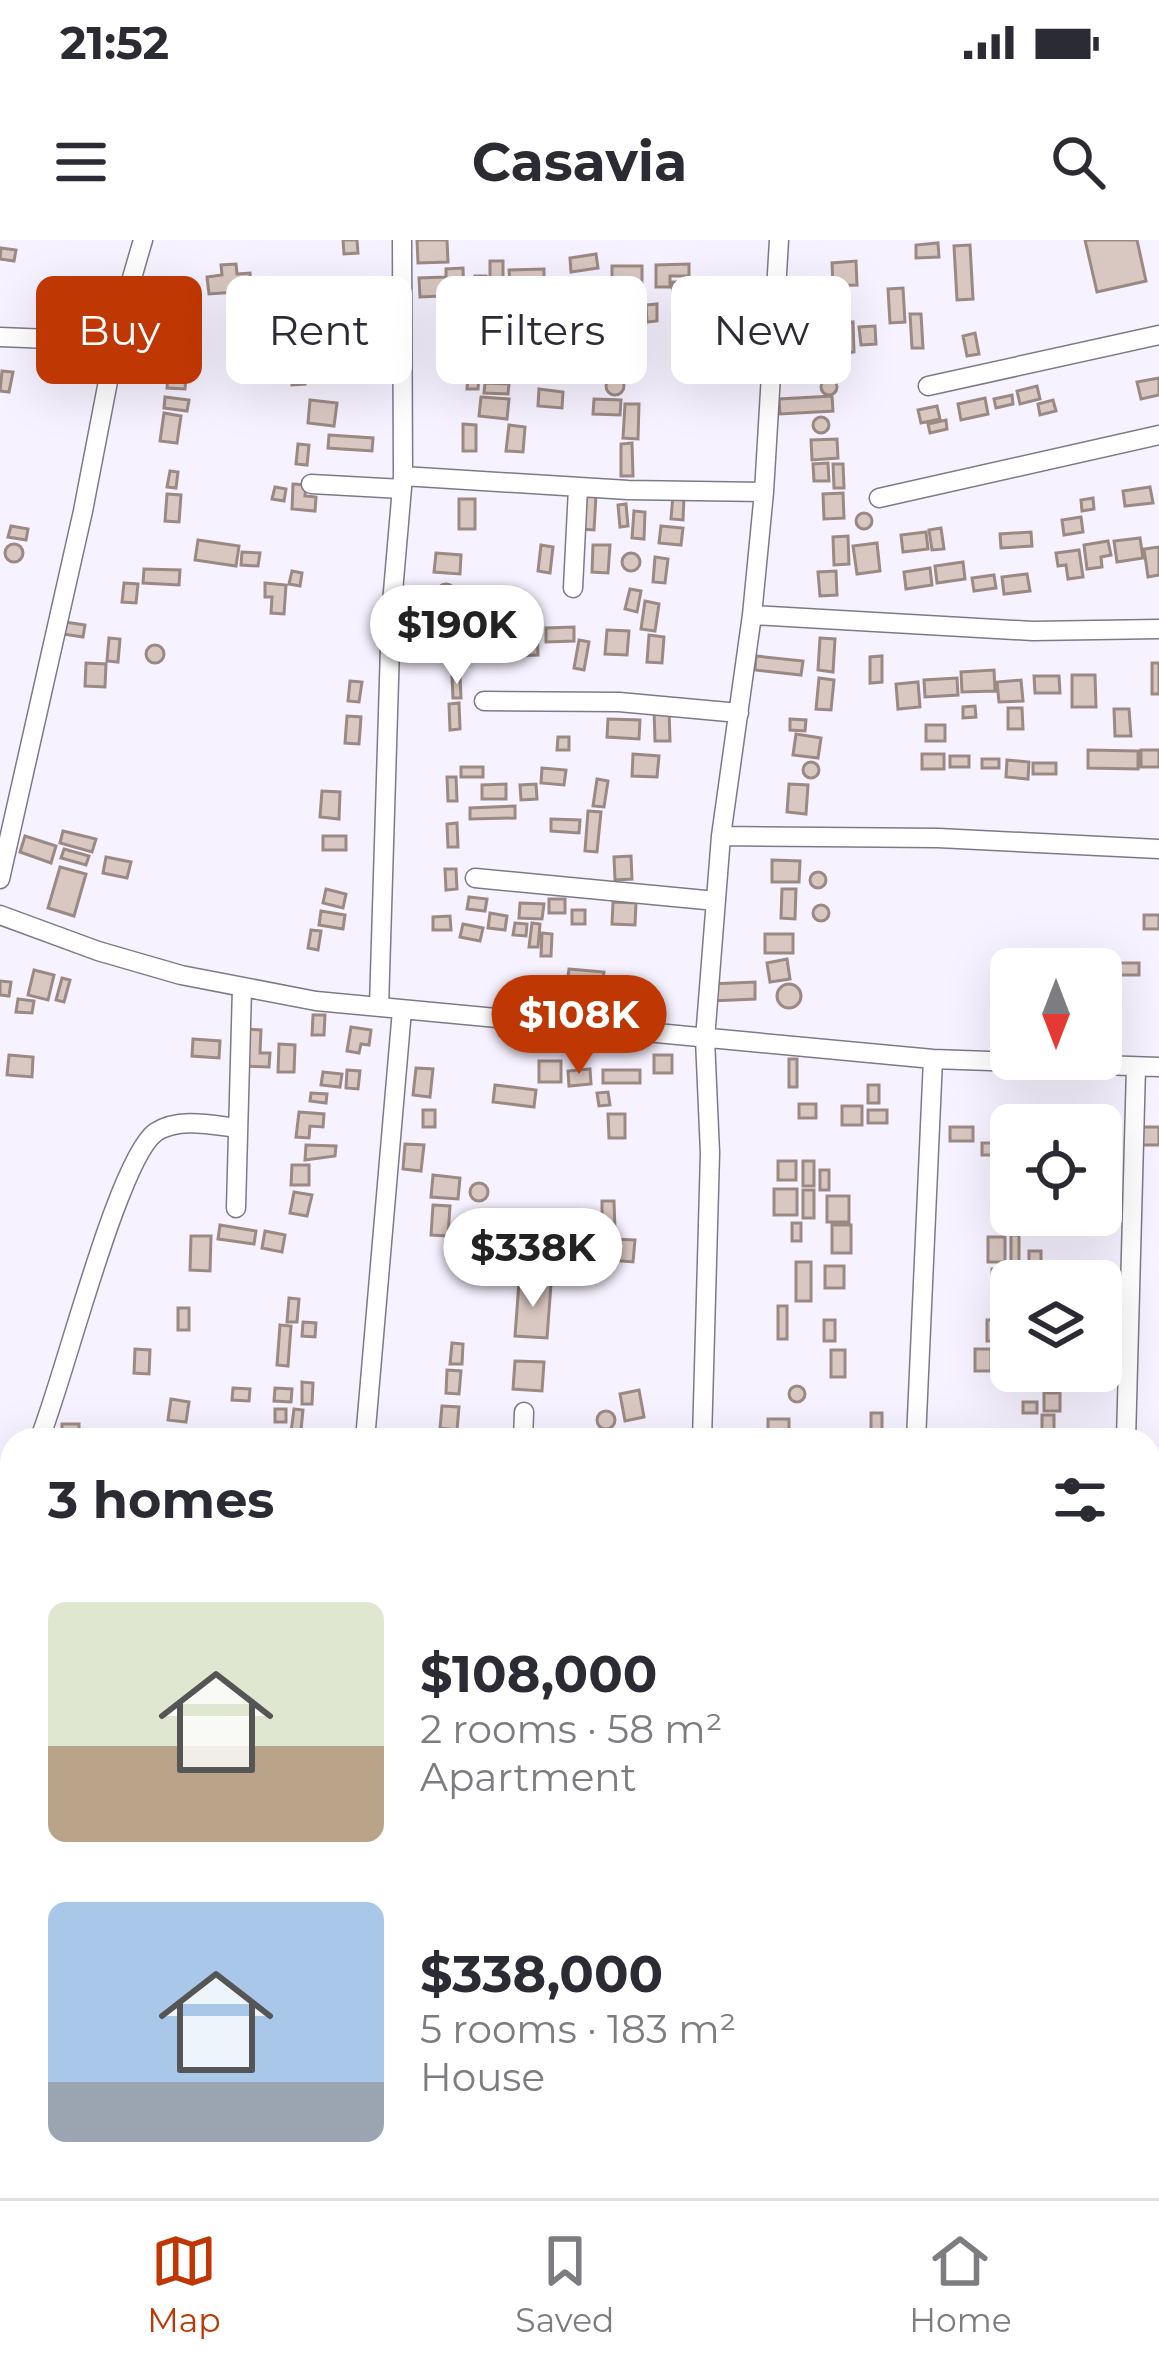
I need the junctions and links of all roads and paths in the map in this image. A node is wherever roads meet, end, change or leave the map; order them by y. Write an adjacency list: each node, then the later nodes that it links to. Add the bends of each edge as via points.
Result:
1 (156, 240): 4 (street)
2 (402, 240): 12 (street)
3 (779, 240): 15 (street)
4 (143, 241): 5 (street)
5 (133, 276)
6 (1159, 335): 10 (street)
7 (0, 337): 8 (street)
8 (36, 338)
9 (108, 384): 25 (street)
10 (928, 386)
11 (1159, 435): 16 (street)
12 (402, 483): 13 (street); 14 (street); 29 (street)
13 (311, 484)
14 (578, 488): 15 (street); 17 (street)
15 (764, 492): 18 (street)
16 (879, 498)
17 (574, 588)
18 (752, 615): 19 (street, via 1033,631); 21 (street)
19 (1159, 629)
20 (484, 701): 21 (street)
21 (739, 713): 22 (street)
22 (721, 836): 23 (street); 26 (street)
23 (1159, 849)
24 (475, 878): 26 (street)
25 (0, 879)
26 (716, 901): 31 (street)
27 (0, 915): 28 (street, via 118,957)
28 (242, 988): 29 (street); 35 (street)
29 (379, 1007): 30 (street)
30 (402, 1010): 31 (street); 39 (street)
31 (705, 1039): 32 (street); 41 (street)
32 (933, 1059): 34 (street); 42 (street)
33 (1159, 1066): 34 (street)
34 (1136, 1067): 43 (street)
35 (237, 1128): 36 (street); 38 (street, via 173,1124 143,1142)
36 (236, 1208)
37 (524, 1412): 40 (street)
38 (44, 1428)
39 (366, 1428)
40 (523, 1428)
41 (702, 1428)
42 (917, 1428)
43 (1126, 1428)

